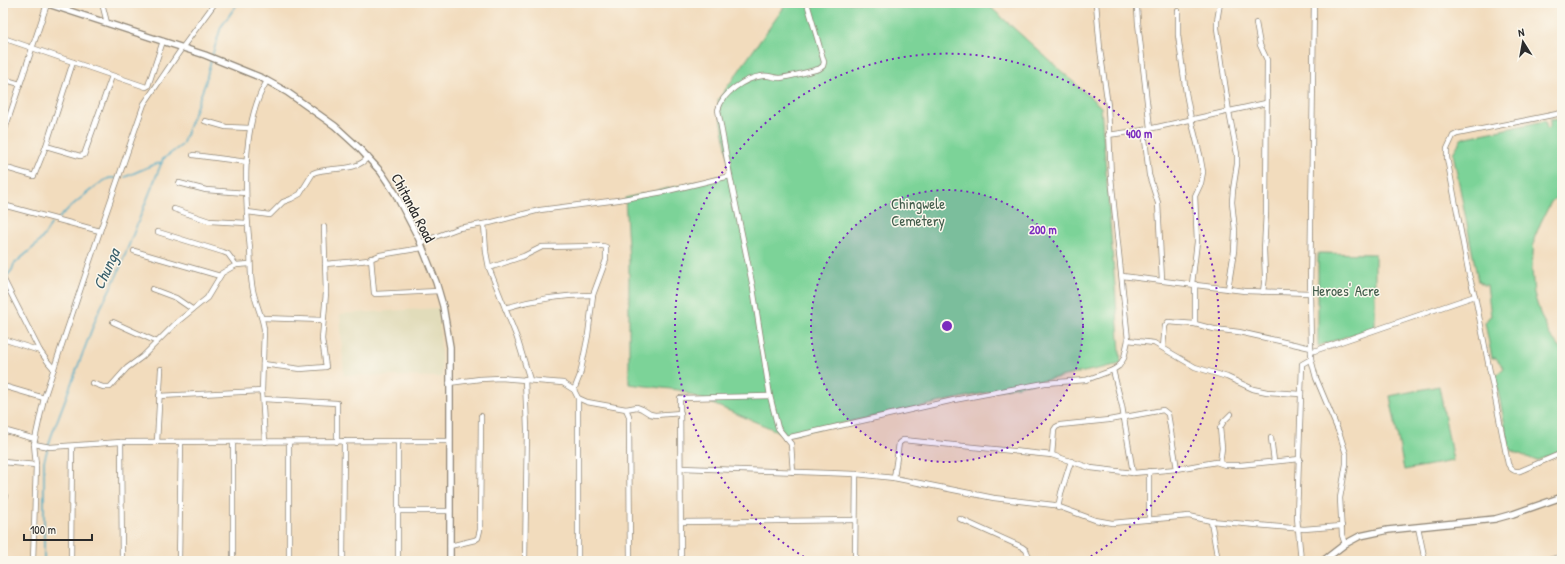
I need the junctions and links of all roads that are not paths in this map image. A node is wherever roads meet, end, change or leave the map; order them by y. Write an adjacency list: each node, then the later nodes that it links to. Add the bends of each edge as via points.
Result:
1 (46, 3): 10 (street, Chitanda Road); 14 (street)
2 (102, 3): 10 (street)
3 (215, 3): 15 (street)
4 (807, 3): 37 (street, via 823,66 820,69 784,77 755,78 734,88 728,94 718,110)
5 (1096, 3): 31 (street, via 1108,106)
6 (1220, 3): 22 (street, via 1217,21)
7 (1314, 3): 65 (street)
8 (1137, 8): 28 (street)
9 (1178, 11): 24 (street, via 1178,35)
10 (107, 23): 13 (street, Chitanda Road)
11 (1256, 23): 21 (street, via 1260,45 1267,60)
12 (3, 38): 14 (street)
13 (163, 41): 15 (street, Chitanda Road); 17 (street, via 147,87)
14 (33, 48): 16 (street); 20 (street)
15 (182, 48): 19 (street, Chitanda Road); 46 (street, via 144,104)
16 (73, 62): 17 (street); 32 (street)
17 (112, 76): 32 (street, via 84,155)
18 (3, 79): 20 (street)
19 (267, 81): 27 (street, via 258,96); 34 (street, Chitanda Road, via 335,126)
20 (20, 84): 26 (street)
21 (1266, 103): 22 (street); 64 (street)
22 (1229, 112): 24 (street); 62 (street, via 1238,164 1232,190 1235,232)
23 (1562, 113): 67 (street, via 1468,131 1453,136 1450,142 1448,158)
24 (1190, 119): 28 (street); 60 (street, via 1203,172 1195,196 1197,242)
25 (205, 121): 27 (street, via 226,127)
26 (5, 122): 30 (street)
27 (250, 128): 35 (street)
28 (1150, 128): 29 (street)
29 (1144, 130): 31 (street); 59 (street, via 1149,175 1158,203)
30 (3, 135)
31 (1108, 135): 57 (street)
32 (46, 146): 36 (street, via 34,176)
33 (193, 155): 35 (street)
34 (368, 157): 42 (street, via 354,166 314,173 300,194 281,203 270,215); 49 (street, Chitanda Road, via 395,193)
35 (247, 162): 39 (street)
36 (3, 167)
37 (730, 176): 44 (street, via 663,192 540,210); 93 (street, via 753,288)
38 (179, 183): 39 (street, via 206,190)
39 (246, 193): 42 (street)
40 (3, 205): 46 (street)
41 (174, 209): 43 (street, via 210,221)
42 (246, 212): 43 (street)
43 (247, 223): 52 (street)
44 (484, 224): 48 (street, via 459,228); 55 (street)
45 (324, 227): 53 (street)
46 (100, 231): 82 (street)
47 (158, 232): 54 (street, via 228,254)
48 (424, 241)
49 (422, 248): 51 (street); 63 (street, Chitanda Road)
50 (134, 251): 56 (street)
51 (371, 258): 53 (street, via 343,264); 63 (street, via 375,294)
52 (250, 264): 54 (street); 70 (street, via 252,287)
53 (325, 264): 71 (street, via 326,293)
54 (236, 265): 56 (street)
55 (489, 268): 66 (street, via 542,247 603,246 606,249 606,260); 68 (street)
56 (220, 276): 69 (street, via 207,298)
57 (1122, 276): 59 (street); 75 (street)
58 (3, 278): 79 (street)
59 (1162, 280): 60 (street)
60 (1194, 284): 62 (street); 73 (street)
61 (152, 289): 69 (street, via 176,298)
62 (1228, 289): 64 (street)
63 (439, 291): 87 (street, Chitanda Road, via 450,347)
64 (1263, 292): 65 (street)
65 (1310, 293): 78 (street)
66 (593, 296): 68 (street, via 563,296); 89 (street, via 580,375)
67 (1475, 296): 78 (street); 117 (street, via 1508,464 1515,472 1520,471)
68 (505, 308): 85 (street, via 517,338)
69 (192, 309): 76 (street)
70 (262, 318): 71 (street); 81 (street)
71 (323, 320): 81 (street, via 322,339 326,367 300,368)
72 (113, 322): 76 (street)
73 (1195, 324): 77 (street, via 1168,322); 78 (street)
74 (3, 339): 79 (street)
75 (1128, 340): 77 (street, via 1154,343); 84 (street, via 1124,358)
76 (157, 342): 86 (street, via 110,387)
77 (1163, 347): 91 (street, via 1195,367 1253,389)
78 (1311, 350): 80 (street)
79 (40, 351): 82 (street)
80 (1311, 359): 91 (street, via 1302,364); 141 (street, via 1346,454 1340,498)
81 (263, 364): 90 (street)
82 (54, 369): 94 (street)
83 (161, 369): 92 (street)
84 (1113, 370): 101 (street); 103 (street, via 1086,380 1045,383 954,400)
85 (527, 380): 87 (street, via 480,379); 89 (street, via 563,383); 156 (street)
86 (92, 382)
87 (449, 383): 106 (street, Chitanda Road)
88 (3, 386): 94 (street)
89 (574, 390): 95 (street)
90 (262, 391): 92 (street); 96 (street)
91 (1301, 394): 119 (street)
92 (159, 396): 109 (street)
93 (770, 396): 98 (street, via 680,398); 103 (street, via 778,428)
94 (44, 398): 107 (street)
95 (578, 398): 97 (street); 157 (street)
96 (263, 399): 112 (street); 114 (street, via 337,403)
97 (626, 409): 98 (street, via 642,408 655,415); 158 (street, via 629,416)
98 (680, 414): 125 (street)
99 (1231, 414): 123 (street, via 1220,428)
100 (480, 416): 145 (street, via 480,530 475,540)
101 (1123, 417): 118 (street, via 1056,427); 126 (street, via 1158,410 1168,414); 129 (street)
102 (3, 430): 107 (street)
103 (786, 438): 128 (street, via 791,444)
104 (1271, 438): 121 (street)
105 (398, 441): 106 (street); 115 (street); 134 (street)
106 (450, 441): 135 (street, Chitanda Road)
107 (35, 442): 116 (street, via 48,447); 124 (street)
108 (122, 442): 109 (street); 116 (street); 149 (street)
109 (157, 442): 110 (street)
110 (180, 442): 111 (street); 150 (street)
111 (233, 442): 112 (street); 151 (street)
112 (265, 442): 113 (street)
113 (289, 442): 114 (street); 152 (street)
114 (337, 442): 115 (street)
115 (344, 442): 153 (street)
116 (72, 446): 148 (street)
117 (1562, 453)
118 (1052, 455): 120 (street); 131 (street, via 903,440 899,443)
119 (1300, 459): 121 (street); 143 (street)
120 (1071, 461): 129 (street, via 1091,468); 133 (street)
121 (1274, 461): 123 (street, via 1240,465)
122 (3, 462): 124 (street)
123 (1220, 463): 126 (street)
124 (36, 465): 147 (street)
125 (681, 468): 128 (street); 140 (street)
126 (1177, 469): 127 (street)
127 (1149, 471): 129 (street); 138 (street)
128 (793, 472): 130 (street)
129 (1133, 473)
130 (856, 474): 131 (street); 137 (street)
131 (894, 478): 133 (street)
132 (1562, 496): 142 (street, via 1514,514)
133 (1058, 508): 138 (street, via 1112,523)
134 (398, 511): 135 (street); 154 (street)
135 (450, 511): 145 (street, Chitanda Road)
136 (960, 519): 161 (street, via 1022,547)
137 (855, 520): 140 (street); 160 (street)
138 (1149, 520): 139 (street, via 1189,516)
139 (1211, 521): 143 (street); 162 (street)
140 (681, 522): 159 (street)
141 (1342, 526): 143 (street); 144 (street)
142 (1418, 527): 144 (street, via 1360,536); 165 (street)
143 (1298, 529): 163 (street)
144 (1345, 544): 164 (street)
145 (450, 546): 155 (street, Chitanda Road)
146 (1562, 556): 166 (street)
147 (33, 561)
148 (71, 561)
149 (122, 561)
150 (179, 561)
151 (233, 561)
152 (289, 561)
153 (343, 561)
154 (398, 561)
155 (450, 561)
156 (525, 561)
157 (578, 561)
158 (630, 561)
159 (681, 561)
160 (855, 561)
161 (1031, 561)
162 (1218, 561)
163 (1301, 561)
164 (1324, 561)
165 (1425, 561)
166 (1546, 561)

